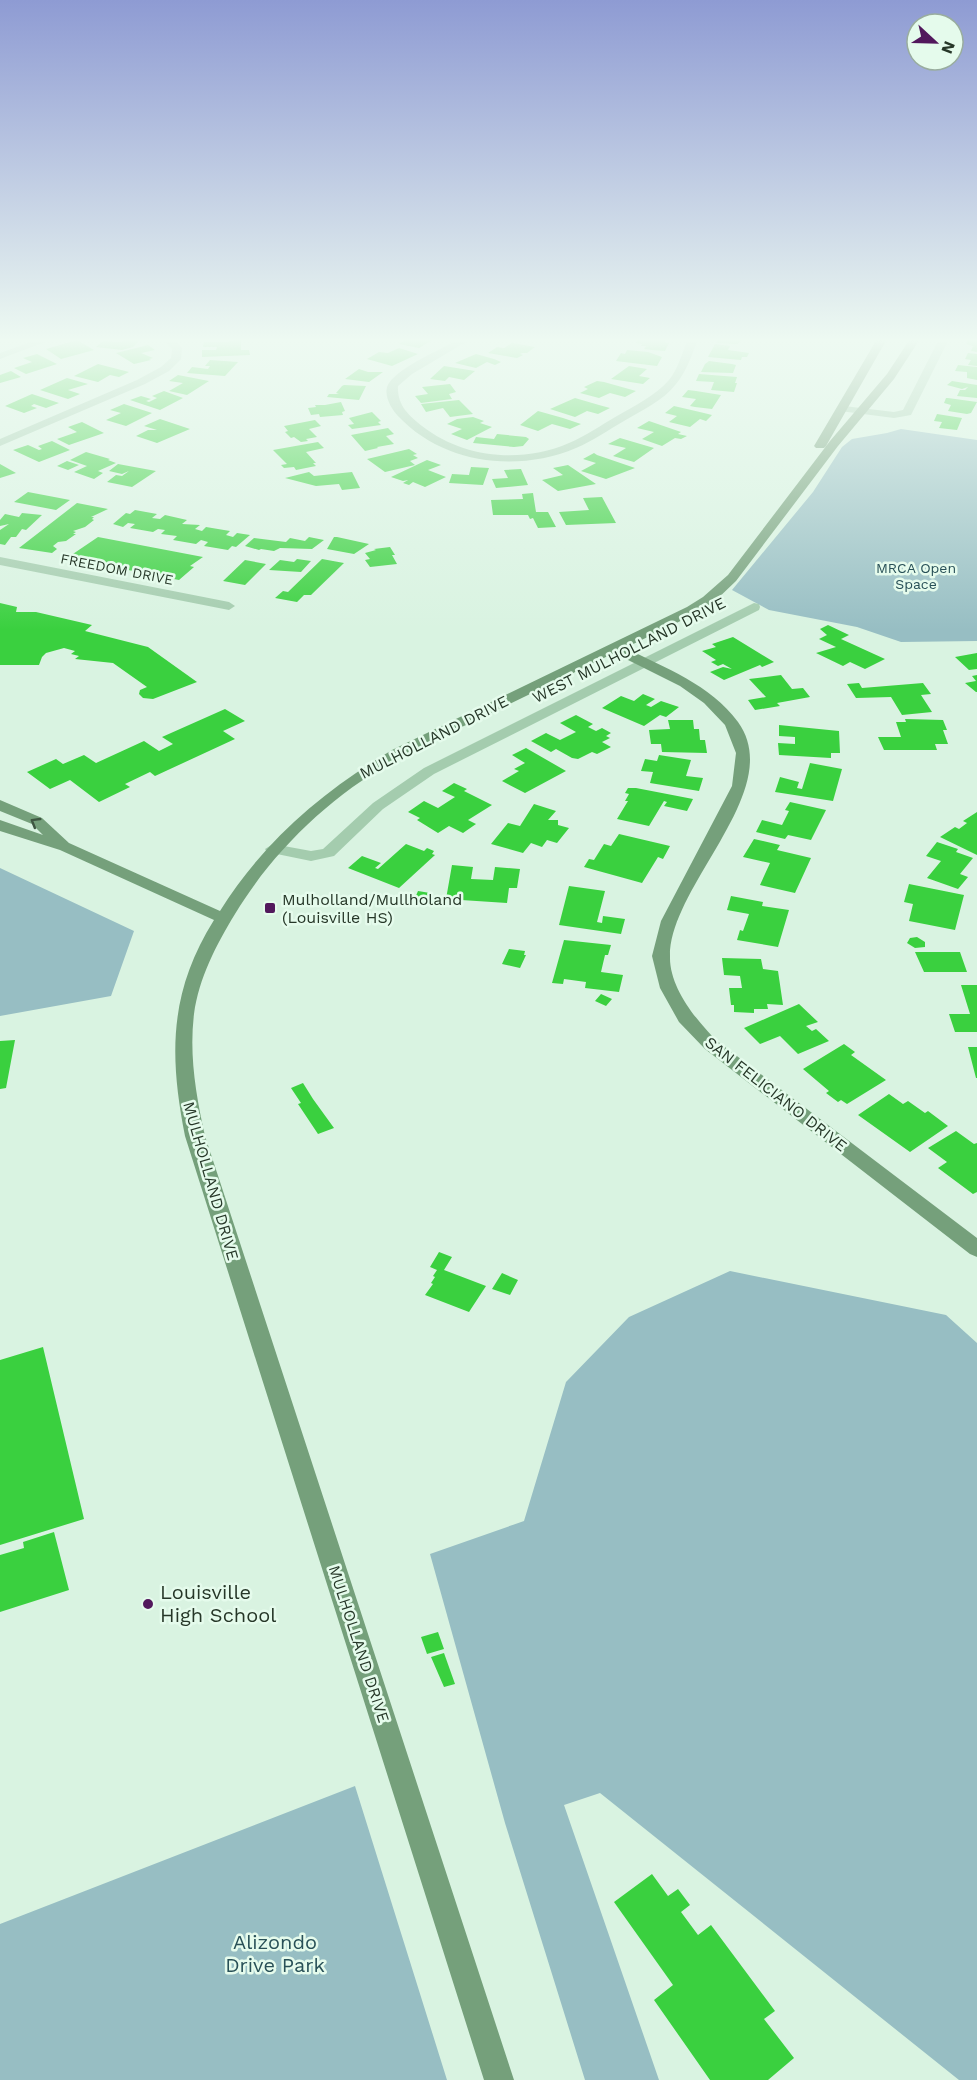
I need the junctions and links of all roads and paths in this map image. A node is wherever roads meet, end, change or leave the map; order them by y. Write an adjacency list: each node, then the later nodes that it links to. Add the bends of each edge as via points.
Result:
1 (14, 436): 6 (street)
2 (426, 436): 3 (street, via 448,449 508,458 542,456)
3 (589, 436)
4 (827, 436): 7 (main road, MULHOLLAND DRIVE, via 801,479)
5 (840, 436): 7 (main road, MULHOLLAND DRIVE)
6 (0, 442)
7 (804, 483): 11 (main road, MULHOLLAND DRIVE, via 732,578 715,594 692,610)
8 (0, 561): 9 (street, FREEDOM DRIVE)
9 (229, 606)
10 (754, 607): 12 (street, WEST MULHOLLAND DRIVE)
11 (615, 648): 12 (main road, SAN FELICIANO DRIVE); 16 (main road, MULHOLLAND DRIVE, via 364,771 309,813)
12 (645, 662): 16 (street, WEST MULHOLLAND DRIVE, via 429,771 378,806 328,853 311,856); 18 (main road, SAN FELICIANO DRIVE, via 709,700 732,724 743,753 740,786 669,921 661,956 669,988 683,1014 711,1045)
13 (0, 805): 15 (main road, one-way to 13, via 37,821)
14 (0, 825): 15 (main road, via 15,833)
15 (65, 846): 17 (main road, via 188,906)
16 (273, 849): 17 (main road, MULHOLLAND DRIVE)
17 (223, 918): 19 (main road, MULHOLLAND DRIVE, via 202,957 189,996 184,1061 195,1136)
18 (977, 1248)
19 (499, 2080)

